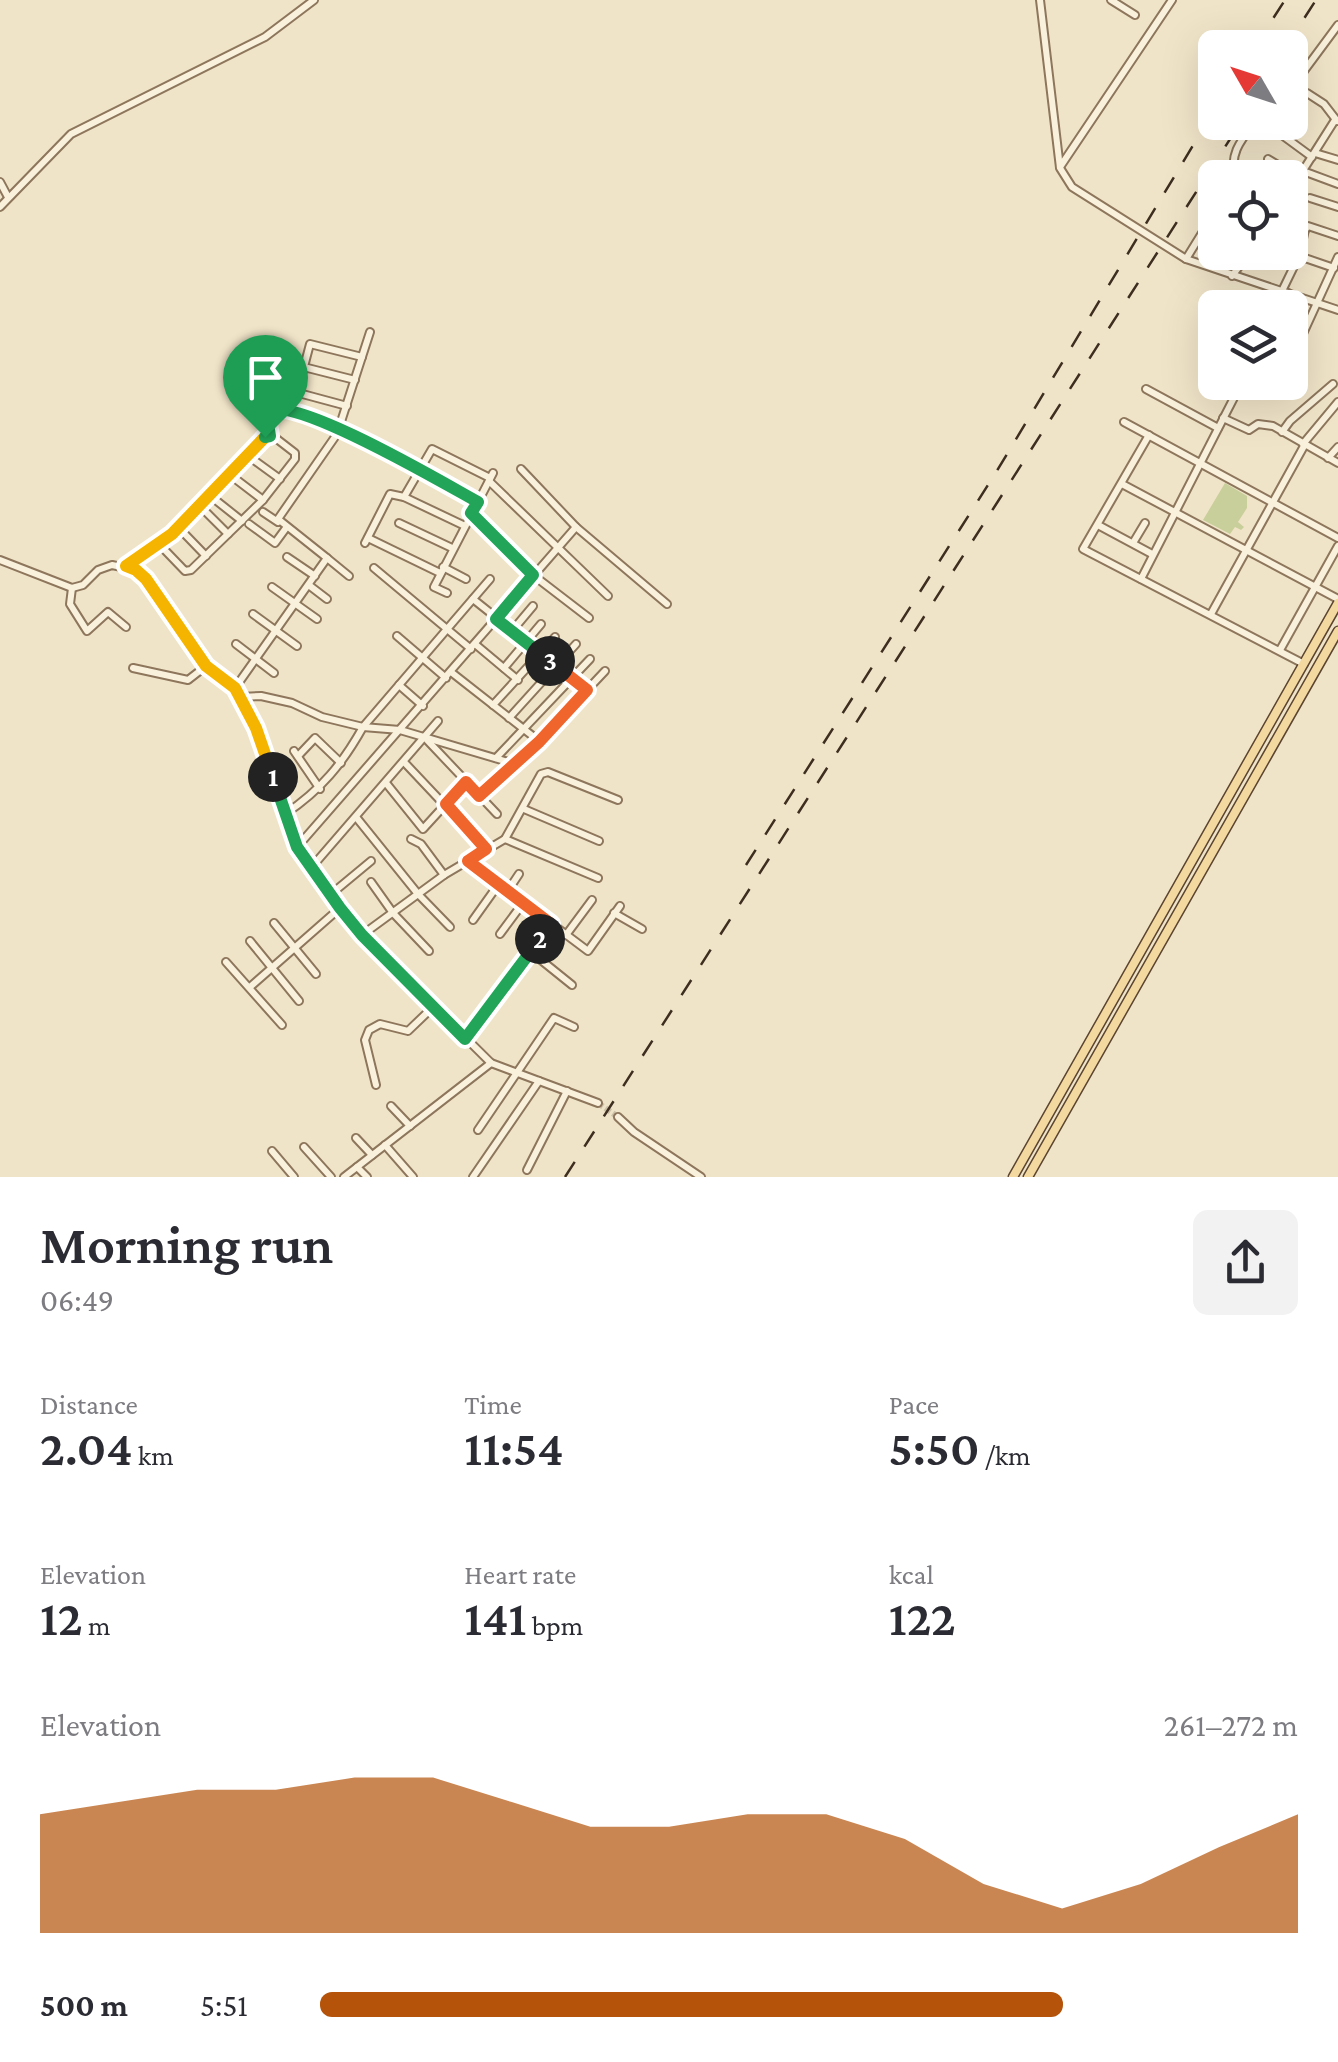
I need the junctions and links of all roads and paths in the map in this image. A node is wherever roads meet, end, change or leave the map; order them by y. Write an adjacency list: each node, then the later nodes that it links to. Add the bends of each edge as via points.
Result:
1 (314, 0): 18 (street, via 265,37 71,134)
2 (1040, 0): 14 (street)
3 (1111, 0): 5 (street)
4 (1172, 0): 14 (street)
5 (1135, 16)
6 (1338, 25): 7 (street)
7 (1308, 66)
8 (1308, 94): 9 (street)
9 (1337, 121): 11 (street)
10 (1290, 140): 11 (street)
11 (1314, 155): 12 (street); 13 (street)
12 (1338, 160)
13 (1308, 163)
14 (1060, 168): 26 (street, via 1072,187)
15 (1308, 176): 17 (street)
16 (0, 182): 18 (street)
17 (1338, 184)
18 (8, 197): 20 (street)
19 (1310, 198): 21 (street)
20 (0, 207)
21 (1338, 208)
22 (1308, 226): 23 (street)
23 (1338, 236)
24 (1198, 240): 26 (street)
25 (1308, 258): 27 (street)
26 (1186, 259): 29 (street)
27 (1337, 263): 32 (street)
28 (1236, 270): 29 (street)
29 (1232, 276): 30 (street)
30 (1278, 290)
31 (1308, 300): 32 (street)
32 (1317, 303): 33 (street); 34 (street)
33 (1338, 310)
34 (1308, 323)
35 (370, 332): 36 (street)
36 (362, 357): 38 (street, via 312,343); 39 (street)
37 (280, 360): 38 (street)
38 (303, 367): 39 (street); 43 (street)
39 (355, 380): 46 (street)
40 (1333, 384): 51 (street)
41 (269, 385): 43 (street)
42 (1146, 389): 50 (street)
43 (297, 393): 46 (street)
44 (1233, 400): 47 (street)
45 (1338, 402): 54 (street)
46 (347, 406): 49 (street)
47 (1224, 418): 50 (street); 51 (street, via 1249,430 1265,424)
48 (1124, 422): 52 (street)
49 (340, 427): 53 (street, via 270,407); 61 (street); 76 (street)
50 (1218, 428): 59 (street)
51 (1282, 432): 54 (street)
52 (1149, 435): 59 (street); 65 (street)
53 (270, 436): 56 (street); 64 (street, via 296,453)
54 (1304, 445): 57 (street); 71 (street)
55 (1338, 447): 57 (street)
56 (247, 455): 62 (street); 64 (street)
57 (1328, 458): 58 (street)
58 (1338, 463)
59 (1202, 464): 71 (street); 74 (street)
60 (521, 469): 82 (street)
61 (418, 470): 63 (street, via 435,449); 67 (street); 69 (street)
62 (229, 474): 66 (street); 68 (street)
63 (491, 478): 69 (street); 90 (street)
64 (280, 479): 68 (street)
65 (1122, 484): 74 (street); 79 (street)
66 (208, 494): 70 (street); 75 (street)
67 (404, 497): 80 (street); 99 (street, via 388,496 367,540)
68 (263, 500): 75 (street)
69 (478, 502): 73 (street)
70 (199, 505): 81 (street); 84 (street)
71 (1274, 506): 85 (street); 91 (street)
72 (262, 512): 76 (street)
73 (471, 513): 80 (street); 100 (street)
74 (1175, 514): 91 (street); 92 (street)
75 (245, 522): 83 (street, via 274,542); 84 (street)
76 (278, 522): 83 (street)
77 (399, 523): 89 (street)
78 (1145, 523): 86 (street)
79 (1098, 525): 86 (street); 104 (street, via 1083,549)
80 (465, 526): 89 (street)
81 (178, 527): 87 (street); 93 (street)
82 (576, 527): 90 (street); 116 (street)
83 (286, 528): 95 (street)
84 (228, 534): 93 (street)
85 (1338, 538)
86 (1133, 544): 92 (street)
87 (160, 545): 93 (street, via 185,571); 97 (street)
88 (1338, 546): 108 (street)
89 (453, 548): 99 (street)
90 (556, 550): 100 (street); 111 (street)
91 (1245, 551): 108 (street); 119 (street)
92 (1152, 554): 104 (street)
93 (206, 556)
94 (287, 557): 101 (street)
95 (326, 558): 101 (street); 102 (street)
96 (0, 560): 109 (street)
97 (126, 566): 109 (street, via 98,570); 142 (street, via 146,579)
98 (374, 568): 125 (street)
99 (442, 570): 103 (street); 110 (street, via 434,587)
100 (533, 575): 120 (street); 122 (street)
101 (316, 576): 106 (street)
102 (349, 576)
103 (466, 579)
104 (1140, 579): 119 (street)
105 (490, 580): 113 (street)
106 (310, 586): 112 (street); 115 (street)
107 (272, 587): 115 (street)
108 (1313, 587): 114 (street); 136 (street)
109 (72, 588): 124 (street, via 70,604 87,631 108,612)
110 (447, 593)
111 (608, 596)
112 (327, 598)
113 (473, 599): 122 (street); 125 (street)
114 (1338, 601): 141 (main road)
115 (297, 604): 121 (street); 127 (street)
116 (668, 604)
117 (533, 606): 128 (street)
118 (253, 614): 127 (street)
119 (1211, 614): 136 (street)
120 (589, 618)
121 (318, 619)
122 (496, 619): 128 (street); 135 (street)
123 (542, 624): 131 (street)
124 (126, 628)
125 (448, 628): 135 (street); 138 (street)
126 (1338, 630): 215 (main road)
127 (277, 631): 134 (street); 139 (street)
128 (512, 631): 131 (street)
129 (398, 636): 138 (street)
130 (556, 637): 137 (street)
131 (526, 642): 137 (street); 145 (street)
132 (236, 644): 139 (street)
133 (576, 644): 143 (street)
134 (297, 646)
135 (473, 646): 145 (street); 148 (street)
136 (1280, 650): 141 (street)
137 (542, 655): 143 (street); 150 (street)
138 (423, 657): 148 (street); 151 (street)
139 (256, 659): 147 (street); 152 (street)
140 (590, 659): 149 (street)
141 (1304, 664): 215 (main road)
142 (206, 666): 144 (street, via 188,680); 152 (street)
143 (557, 666): 149 (street); 157 (street)
144 (133, 668)
145 (504, 668): 150 (street)
146 (605, 671): 153 (street)
147 (274, 673)
148 (449, 675): 155 (street); 156 (street)
149 (572, 678): 153 (street); 160 (street)
150 (518, 680): 156 (street)
151 (398, 686): 155 (street); 159 (street)
152 (235, 688): 154 (street)
153 (587, 690): 163 (street)
154 (240, 696): 159 (street, via 292,703); 175 (street)
155 (423, 706): 161 (street)
156 (493, 706): 157 (street)
157 (509, 718): 160 (street)
158 (438, 721): 162 (street)
159 (364, 727): 161 (street); 166 (street)
160 (523, 729): 163 (street); 164 (street)
161 (400, 730): 162 (street); 181 (street)
162 (425, 739): 164 (street); 165 (street); 168 (street)
163 (539, 742): 167 (street)
164 (496, 758): 167 (street)
165 (404, 762): 169 (street); 173 (street)
166 (341, 763): 170 (street); 170 (street, via 315,738 296,753)
167 (512, 763): 171 (street)
168 (466, 782): 171 (street); 173 (street)
169 (386, 783): 173 (street, via 423,829); 177 (street)
170 (320, 789): 175 (street)
171 (479, 796): 176 (street)
172 (618, 800): 174 (street, via 544,772)
173 (446, 804): 182 (street)
174 (524, 809): 179 (street); 180 (street)
175 (285, 814): 181 (street)
176 (498, 814)
177 (356, 817): 185 (street); 193 (street)
178 (410, 839): 187 (street)
179 (505, 839): 182 (street); 188 (street)
180 (599, 841)
181 (297, 847): 185 (street)
182 (486, 849): 184 (street)
183 (371, 861): 192 (street)
184 (468, 861): 187 (street); 190 (street)
185 (312, 868): 192 (street)
186 (520, 874): 191 (street)
187 (444, 875): 193 (street)
188 (598, 878)
189 (372, 882): 197 (street)
190 (498, 885): 191 (street); 198 (street)
191 (506, 892): 195 (street)
192 (330, 894): 196 (street)
193 (418, 894): 197 (street); 201 (street)
194 (592, 900): 205 (street)
195 (522, 904): 200 (street); 203 (street)
196 (340, 908): 204 (street); 207 (street)
197 (392, 913): 204 (street); 208 (street)
198 (473, 920)
199 (274, 923): 207 (street)
200 (551, 924): 205 (street); 209 (street)
201 (450, 927)
202 (642, 929): 205 (street, via 617,910 588,951)
203 (500, 934)
204 (362, 935): 217 (street)
205 (566, 935)
206 (250, 942): 211 (street)
207 (294, 948): 211 (street); 212 (street)
208 (429, 951)
209 (531, 952): 213 (street); 220 (street)
210 (226, 962): 214 (street)
211 (272, 968): 214 (street); 216 (street)
212 (316, 974)
213 (572, 984)
214 (250, 987): 218 (street)
215 (1126, 991): 245 (main road); 246 (main road)
216 (299, 1001)
217 (434, 1007): 220 (street); 224 (street, via 408,1031 380,1024 369,1030)
218 (282, 1025)
219 (574, 1028): 222 (street, via 554,1018)
220 (465, 1039): 221 (street)
221 (491, 1062): 222 (street); 229 (street)
222 (517, 1071): 223 (street); 230 (street)
223 (539, 1081): 225 (street); 243 (street)
224 (376, 1085)
225 (567, 1090): 226 (street); 237 (street)
226 (598, 1104)
227 (391, 1106): 229 (street)
228 (618, 1117): 244 (street)
229 (410, 1126): 232 (street)
230 (478, 1130)
231 (356, 1138): 235 (street)
232 (385, 1145): 235 (street); 242 (street)
233 (304, 1147): 239 (street)
234 (272, 1151): 238 (street)
235 (372, 1155): 236 (street)
236 (357, 1167): 240 (street); 241 (street)
237 (527, 1170)
238 (294, 1177)
239 (331, 1177)
240 (344, 1177)
241 (368, 1177)
242 (414, 1177)
243 (473, 1177)
244 (702, 1177)
245 (1013, 1177)
246 (1028, 1177)

